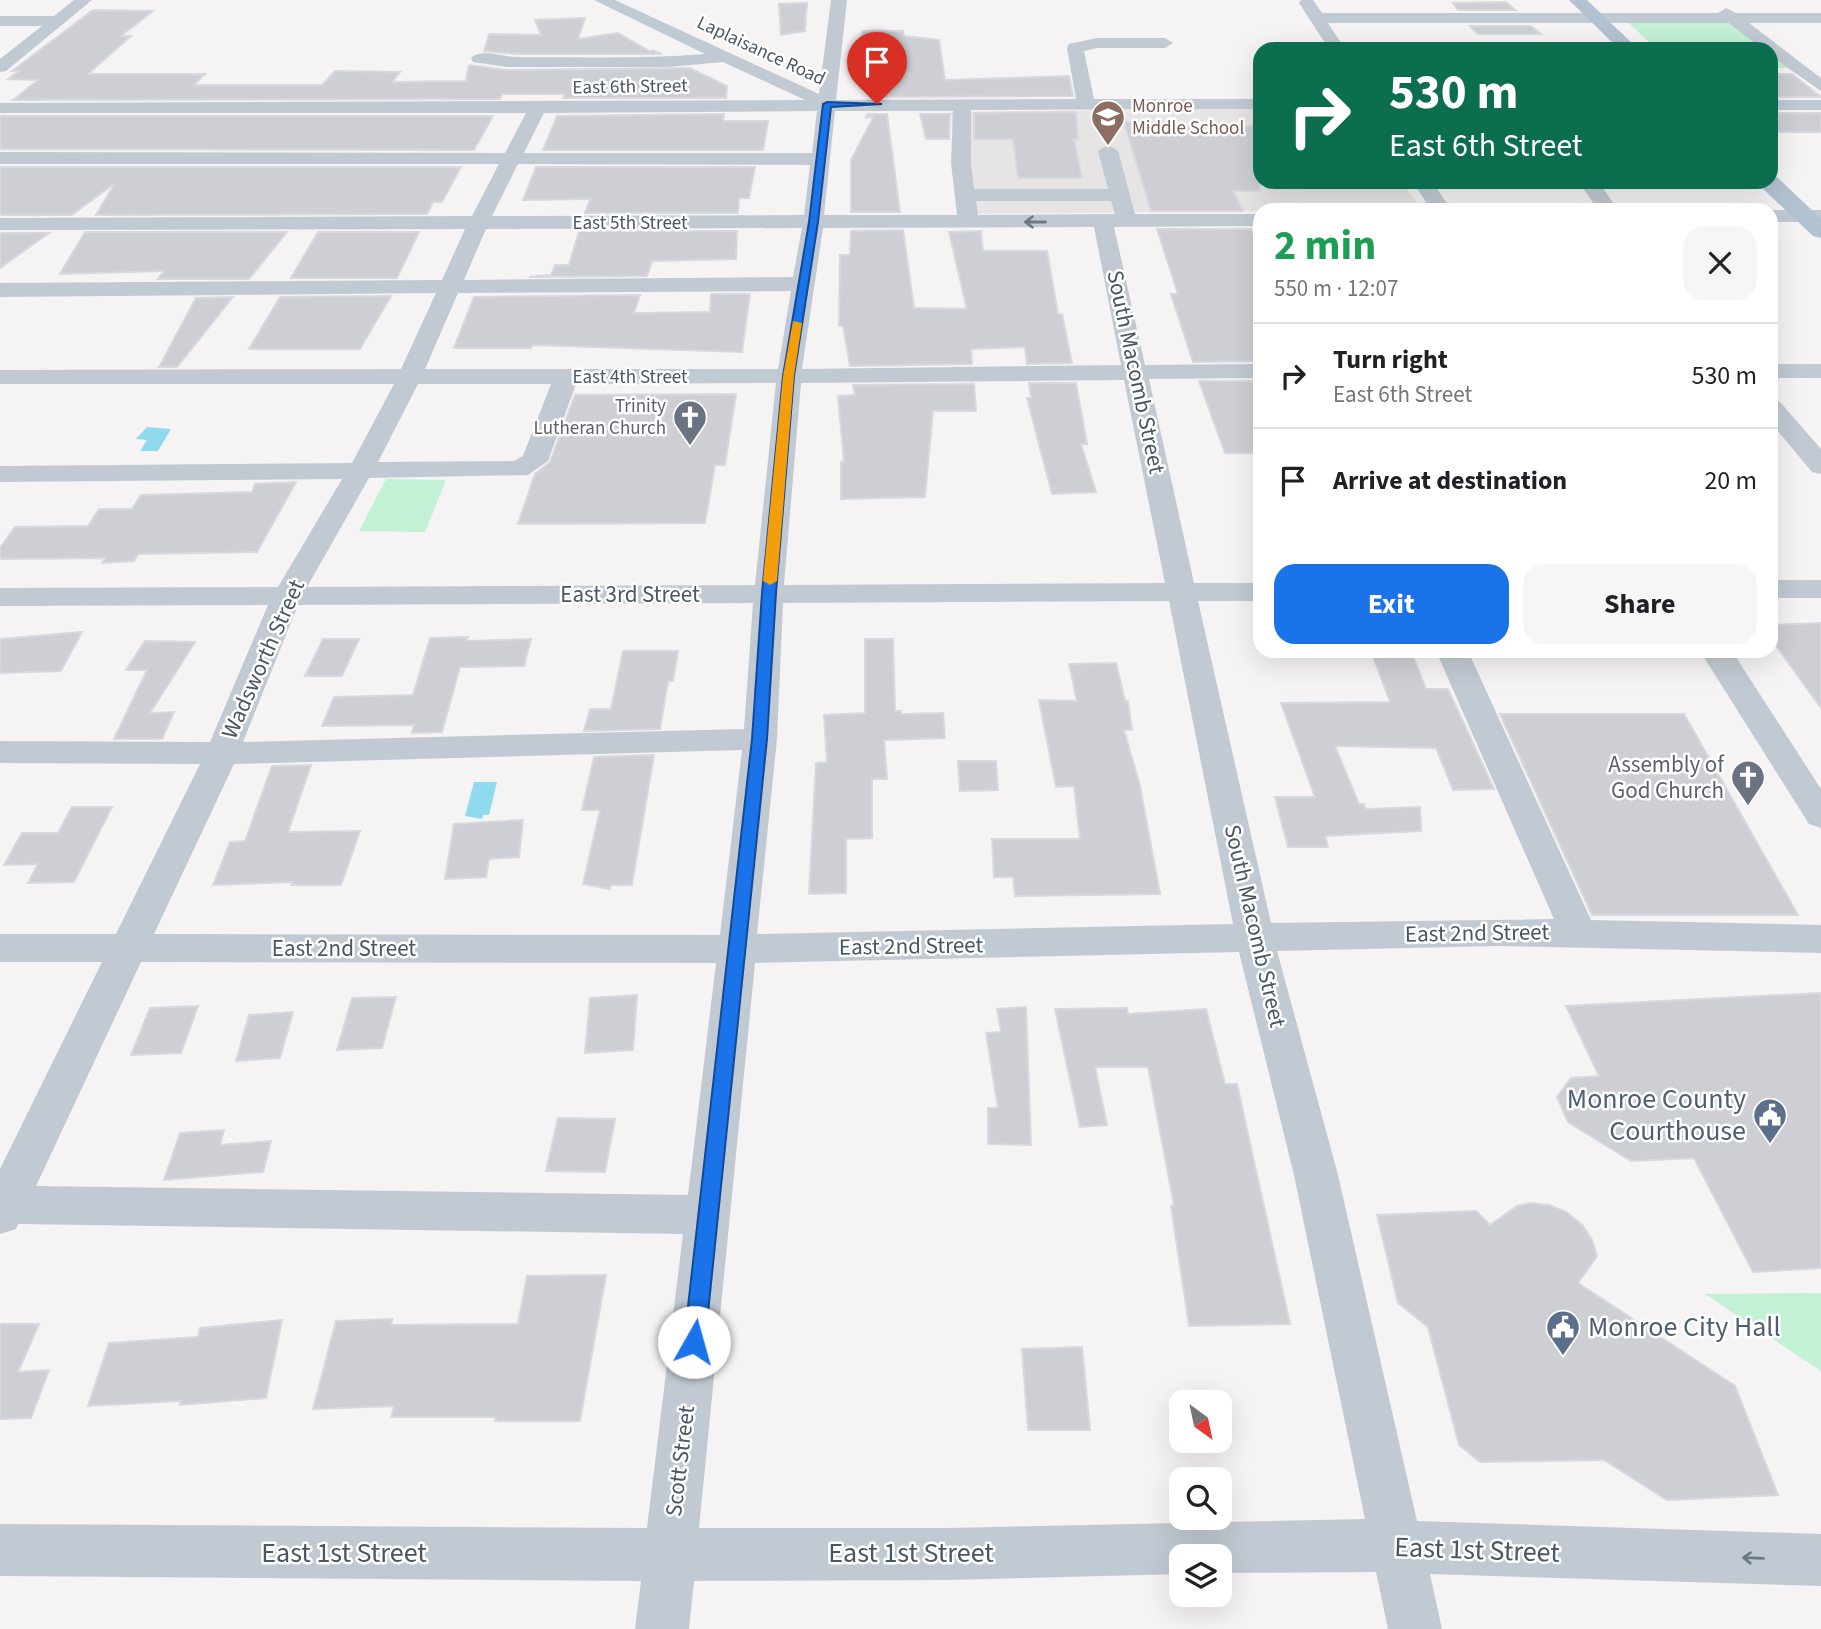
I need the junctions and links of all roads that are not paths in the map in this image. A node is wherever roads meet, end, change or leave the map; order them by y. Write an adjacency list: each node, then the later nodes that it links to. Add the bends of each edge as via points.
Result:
1 (84, 0): 12 (street)
2 (602, 0): 18 (street, Laplaisance Road)
3 (839, 0): 22 (street, Scott Street)
4 (1305, 0): 8 (street)
5 (1577, 0): 9 (main road)
6 (1709, 0): 7 (street)
7 (1732, 17): 9 (street); 10 (street); 15 (street)
8 (1317, 18): 9 (street); 13 (street)
9 (1596, 18): 14 (main road)
10 (1821, 18)
11 (0, 21): 12 (street)
12 (58, 21): 20 (street)
13 (1332, 42)
14 (1622, 42)
15 (1764, 42)
16 (1165, 43): 24 (street, via 1097,43 1075,48)
17 (1778, 53): 21 (street)
18 (724, 57): 19 (street, via 668,62); 22 (street, Laplaisance Road)
19 (479, 58)
20 (0, 67)
21 (1821, 86)
22 (827, 104): 23 (street, East 6th Street); 29 (street, East 6th Street); 33 (street, Scott Street)
23 (961, 104): 24 (street, East 6th Street); 35 (street)
24 (1086, 104): 25 (street, East 6th Street)
25 (1253, 104)
26 (1778, 105): 27 (street)
27 (1821, 105)
28 (0, 108): 29 (street, East 6th Street)
29 (537, 109): 31 (street, Wadsworth Street)
30 (1108, 151): 36 (street, South Macomb Street)
31 (512, 157): 32 (street); 33 (street); 44 (street, Wadsworth Street)
32 (0, 158)
33 (821, 159): 41 (street, Scott Street)
34 (1777, 189): 40 (main road)
35 (965, 195): 36 (street); 42 (street)
36 (1120, 195): 39 (street, South Macomb Street)
37 (1778, 217): 40 (street)
38 (1253, 220): 39 (street, East 5th Street)
39 (1115, 221): 42 (street, East 5th Street, one-way to 42); 48 (street, South Macomb Street)
40 (1816, 221)
41 (813, 222): 42 (street, East 5th Street); 44 (street, East 5th Street); 45 (street, Scott Street)
42 (969, 222)
43 (0, 224): 44 (street, East 5th Street)
44 (478, 224): 46 (street, Wadsworth Street)
45 (803, 284): 46 (street); 52 (street, Scott Street)
46 (449, 289): 47 (street); 55 (street, Wadsworth Street)
47 (0, 290)
48 (1137, 371): 49 (street, East 4th Street); 52 (street, East 4th Street); 62 (street, South Macomb Street)
49 (1253, 371)
50 (1778, 371): 51 (street)
51 (1821, 372)
52 (789, 376): 54 (street, East 4th Street); 64 (street, Scott Street)
53 (0, 377): 55 (street, East 4th Street)
54 (566, 377): 55 (street, East 4th Street); 58 (street, via 535,461 519,469)
55 (409, 378): 58 (street, Wadsworth Street)
56 (1778, 415): 57 (street)
57 (1821, 466)
58 (361, 470): 59 (street); 65 (street, Wadsworth Street)
59 (0, 474)
60 (1778, 589): 61 (street)
61 (1821, 589)
62 (1181, 592): 63 (street, East 3rd Street); 64 (street, East 3rd Street); 74 (street, South Macomb Street)
63 (1253, 592)
64 (769, 593): 65 (street, East 3rd Street); 69 (street, Scott Street)
65 (288, 596): 66 (street, East 3rd Street); 71 (street, Wadsworth Street)
66 (0, 597)
67 (1455, 658): 73 (street)
68 (1720, 658): 72 (street)
69 (760, 739): 71 (street); 78 (street, Scott Street)
70 (0, 752): 71 (street)
71 (222, 753): 76 (street, Wadsworth Street)
72 (1821, 816)
73 (1577, 932): 74 (street, East 2nd Street); 75 (street, East 2nd Street)
74 (1255, 938): 78 (street, East 2nd Street); 81 (street, South Macomb Street, via 1316,1175)
75 (1821, 939)
76 (130, 947): 77 (street, East 2nd Street); 78 (street, East 2nd Street); 79 (street, Wadsworth Street)
77 (0, 948)
78 (735, 949): 80 (street, Scott Street)
79 (2, 1209): 80 (street)
80 (709, 1215): 83 (street, Scott Street)
81 (1396, 1548): 83 (street, East 1st Street, via 1329,1544); 84 (street, East 1st Street, one-way to 81); 86 (street, South Macomb Street)
82 (0, 1550): 83 (street, East 1st Street)
83 (669, 1556): 85 (street, Scott Street)
84 (1821, 1560)
85 (662, 1629)
86 (1415, 1629)

